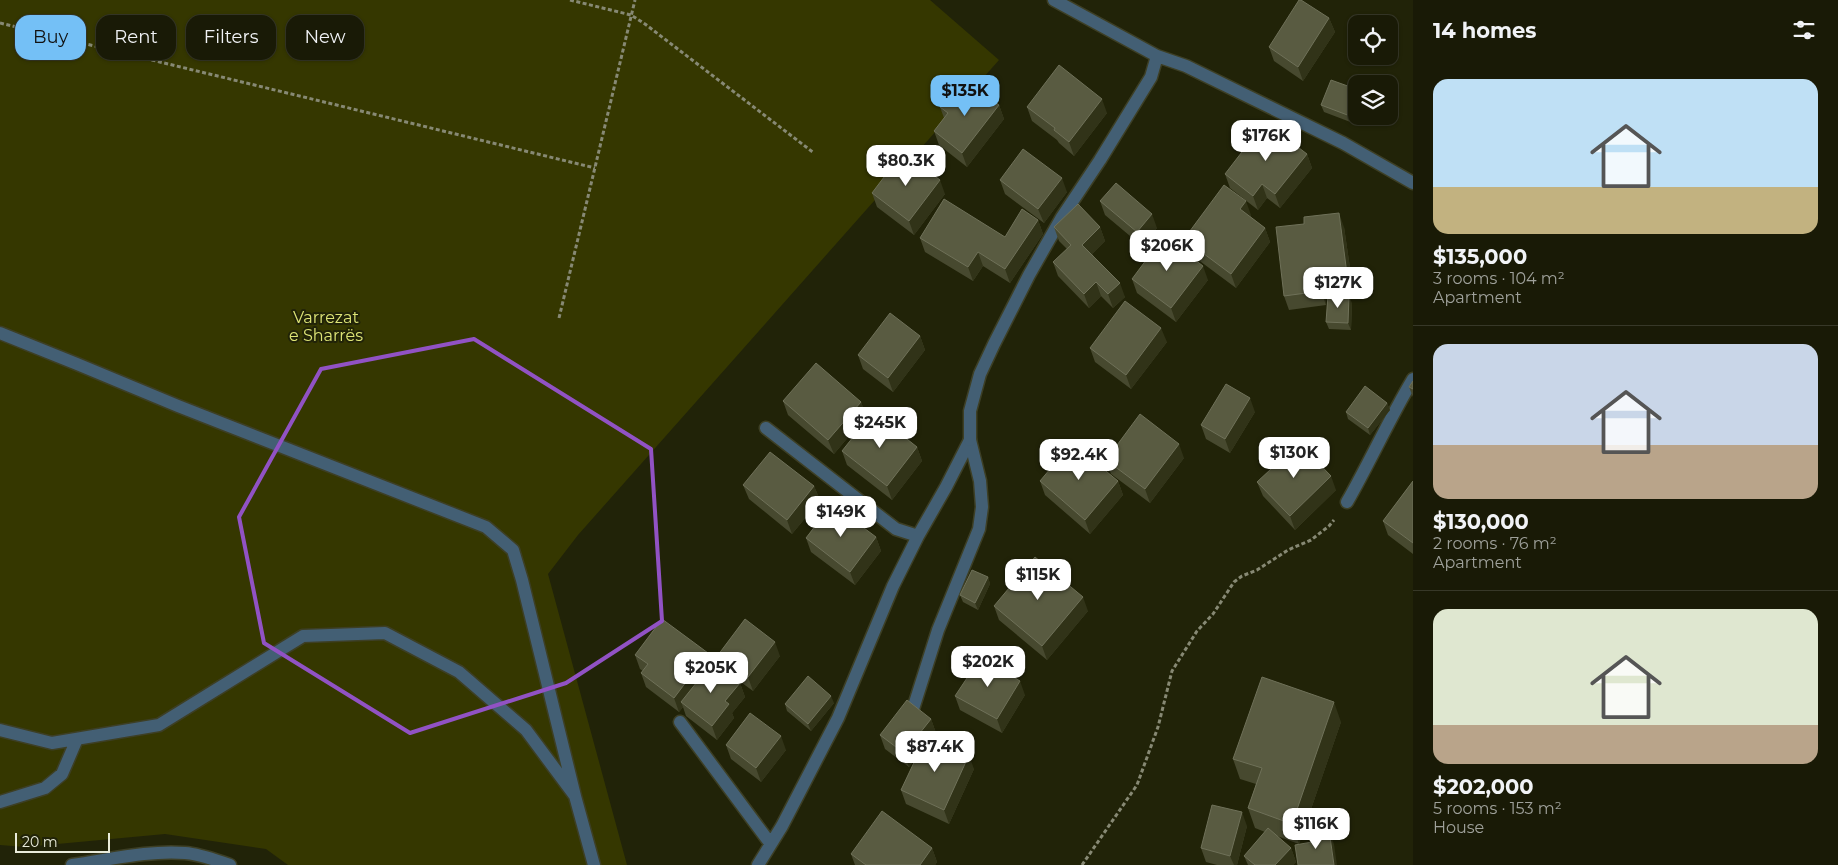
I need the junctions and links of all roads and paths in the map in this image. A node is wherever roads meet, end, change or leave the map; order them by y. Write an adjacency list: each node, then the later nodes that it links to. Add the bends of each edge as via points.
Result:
1 (570, 0): 4 (path)
2 (635, 0): 4 (path)
3 (1054, 0): 6 (street)
4 (631, 15): 7 (path); 8 (path)
5 (0, 23): 8 (path)
6 (1157, 56): 9 (street, via 1186,66 1343,143); 14 (street, via 1151,78 1062,217 994,344 980,374 970,411)
7 (814, 153)
8 (595, 168): 10 (path)
9 (1413, 183)
10 (559, 318)
11 (0, 334): 21 (street, via 486,527 513,550)
12 (1413, 379): 15 (street)
13 (766, 428): 16 (street, via 896,528)
14 (970, 440): 16 (street); 17 (street, via 980,482 982,508 979,529 938,630)
15 (1347, 502): 28 (path, via 1329,526 1311,540 1234,582 1213,614 1197,631 1172,671 1158,727 1136,785)
16 (918, 536): 23 (street, via 893,586 838,718)
17 (913, 709)
18 (680, 722): 23 (street)
19 (0, 730): 20 (street, via 52,743)
20 (77, 739): 21 (street, via 158,725 303,636 385,632 459,672 526,730); 22 (street, via 62,774 45,788)
21 (575, 796): 26 (street)
22 (0, 802)
23 (770, 843): 27 (street)
24 (72, 865): 25 (street, via 186,853)
25 (230, 865)
26 (594, 865)
27 (758, 865)
28 (1082, 865)

